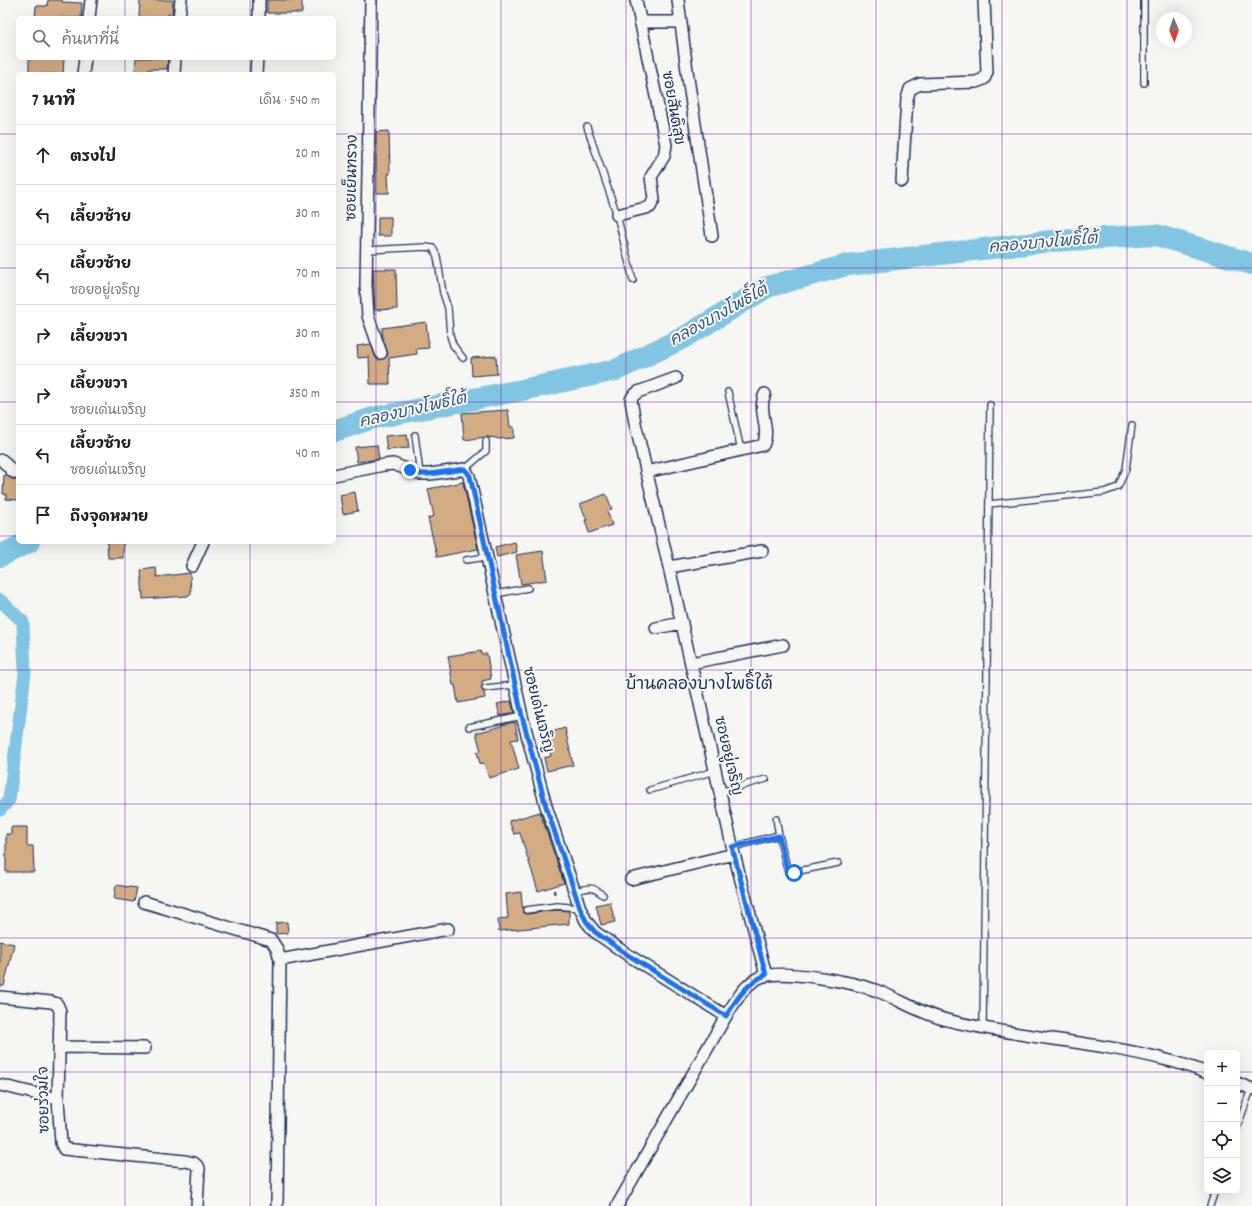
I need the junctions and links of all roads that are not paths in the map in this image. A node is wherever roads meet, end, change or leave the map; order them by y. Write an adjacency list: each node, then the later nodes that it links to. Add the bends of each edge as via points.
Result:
1 (92, 0): 9 (street)
2 (181, 0): 10 (street)
3 (259, 0): 11 (street)
4 (371, 0): 25 (street, ซอยเย็นทรวง)
5 (636, 0): 12 (street, ซอยสันติสุข)
6 (678, 0): 13 (street)
7 (984, 0): 22 (street, via 987,72 984,79 976,82 920,84 910,89 907,99)
8 (1144, 0): 20 (lane)
9 (89, 16)
10 (179, 16)
11 (259, 16)
12 (640, 22): 13 (street); 23 (street, ซอยสันติสุข, via 666,145 664,156 651,177 654,199 650,207)
13 (681, 22): 24 (street)
14 (85, 60): 17 (street)
15 (175, 60): 18 (street)
16 (257, 60): 19 (street)
17 (83, 72)
18 (174, 72)
19 (256, 72)
20 (1144, 83)
21 (587, 127): 23 (lane)
22 (902, 181)
23 (617, 215): 26 (lane)
24 (712, 236)
25 (367, 250): 27 (street, ซอยเย็นทรวง, via 368,316); 28 (lane, via 433,248 448,308 452,345)
26 (633, 280)
27 (381, 353)
28 (463, 358)
29 (676, 378): 39 (street, ซอยอยู่เจริญ, via 638,392 631,400)
30 (728, 392): 36 (lane)
31 (765, 394): 36 (street, via 762,406 766,440 763,446)
32 (990, 405): 43 (lane)
33 (1132, 425): 43 (lane, via 1126,469 1118,486 1104,492)
34 (415, 435): 41 (lane)
35 (486, 441): 38 (lane, via 486,451)
36 (741, 450): 39 (street)
37 (2, 460): 40 (street)
38 (465, 469): 41 (street); 46 (street, ซอยเด่นเจริญ, via 470,476)
39 (646, 472): 49 (street, ซอยอยู่เจริญ)
40 (16, 473)
41 (420, 474): 42 (street, via 393,464)
42 (336, 475)
43 (989, 504): 79 (lane)
44 (202, 544): 48 (street)
45 (762, 551): 49 (street)
46 (487, 556): 47 (lane); 51 (street, ซอยเด่นเจริญ)
47 (466, 560)
48 (192, 566)
49 (669, 567): 52 (street, ซอยอยู่เจริญ)
50 (528, 588): 51 (lane)
51 (495, 594): 56 (street, ซอยเด่นเจริญ)
52 (682, 623): 53 (street); 55 (street, ซอยอยู่เจริญ)
53 (656, 628)
54 (782, 645): 55 (street)
55 (691, 663): 60 (street, ซอยอยู่เจริญ)
56 (514, 685): 57 (lane); 58 (street, ซอยเด่นเจริญ)
57 (485, 688)
58 (522, 716): 59 (lane); 69 (street, ซอยเด่นเจริญ, via 546,806)
59 (469, 727)
60 (715, 771): 62 (lane); 63 (street, ซอยอยู่เจริญ)
61 (766, 780): 63 (lane)
62 (650, 790)
63 (720, 792): 66 (street, ซอยอยู่เจริญ)
64 (776, 819): 65 (lane)
65 (779, 836): 66 (lane); 67 (lane, via 789,873)
66 (733, 850): 68 (street); 76 (street, ซอยอยู่เจริญ)
67 (838, 863)
68 (631, 879)
69 (575, 891): 70 (lane, via 596,888); 72 (street, ซอยเด่นเจริญ)
70 (603, 895)
71 (144, 902): 75 (street, via 271,940)
72 (580, 908): 73 (lane, via 557,906); 78 (street, ซอยเด่นเจริญ, via 595,932)
73 (526, 910)
74 (448, 929): 75 (street)
75 (280, 960): 90 (street)
76 (766, 975): 78 (street, via 745,988); 79 (street, via 807,976 846,982 875,990 946,1020)
77 (0, 997): 80 (street, ซอยร่วมใจ, via 56,1004 60,1011)
78 (726, 1016): 91 (street)
79 (982, 1028): 82 (street, via 1118,1050 1167,1060)
80 (59, 1046): 81 (street); 86 (street, ซอยร่วมใจ)
81 (145, 1048)
82 (1204, 1072)
83 (0, 1085): 86 (street)
84 (1240, 1085): 85 (street)
85 (1252, 1089): 87 (lane)
86 (58, 1099): 89 (street, ซอยร่วมใจ, via 61,1143 64,1149 194,1163 199,1168)
87 (1239, 1122)
88 (1214, 1194): 92 (lane)
89 (197, 1206)
90 (277, 1206)
91 (617, 1206)
92 (1210, 1206)

